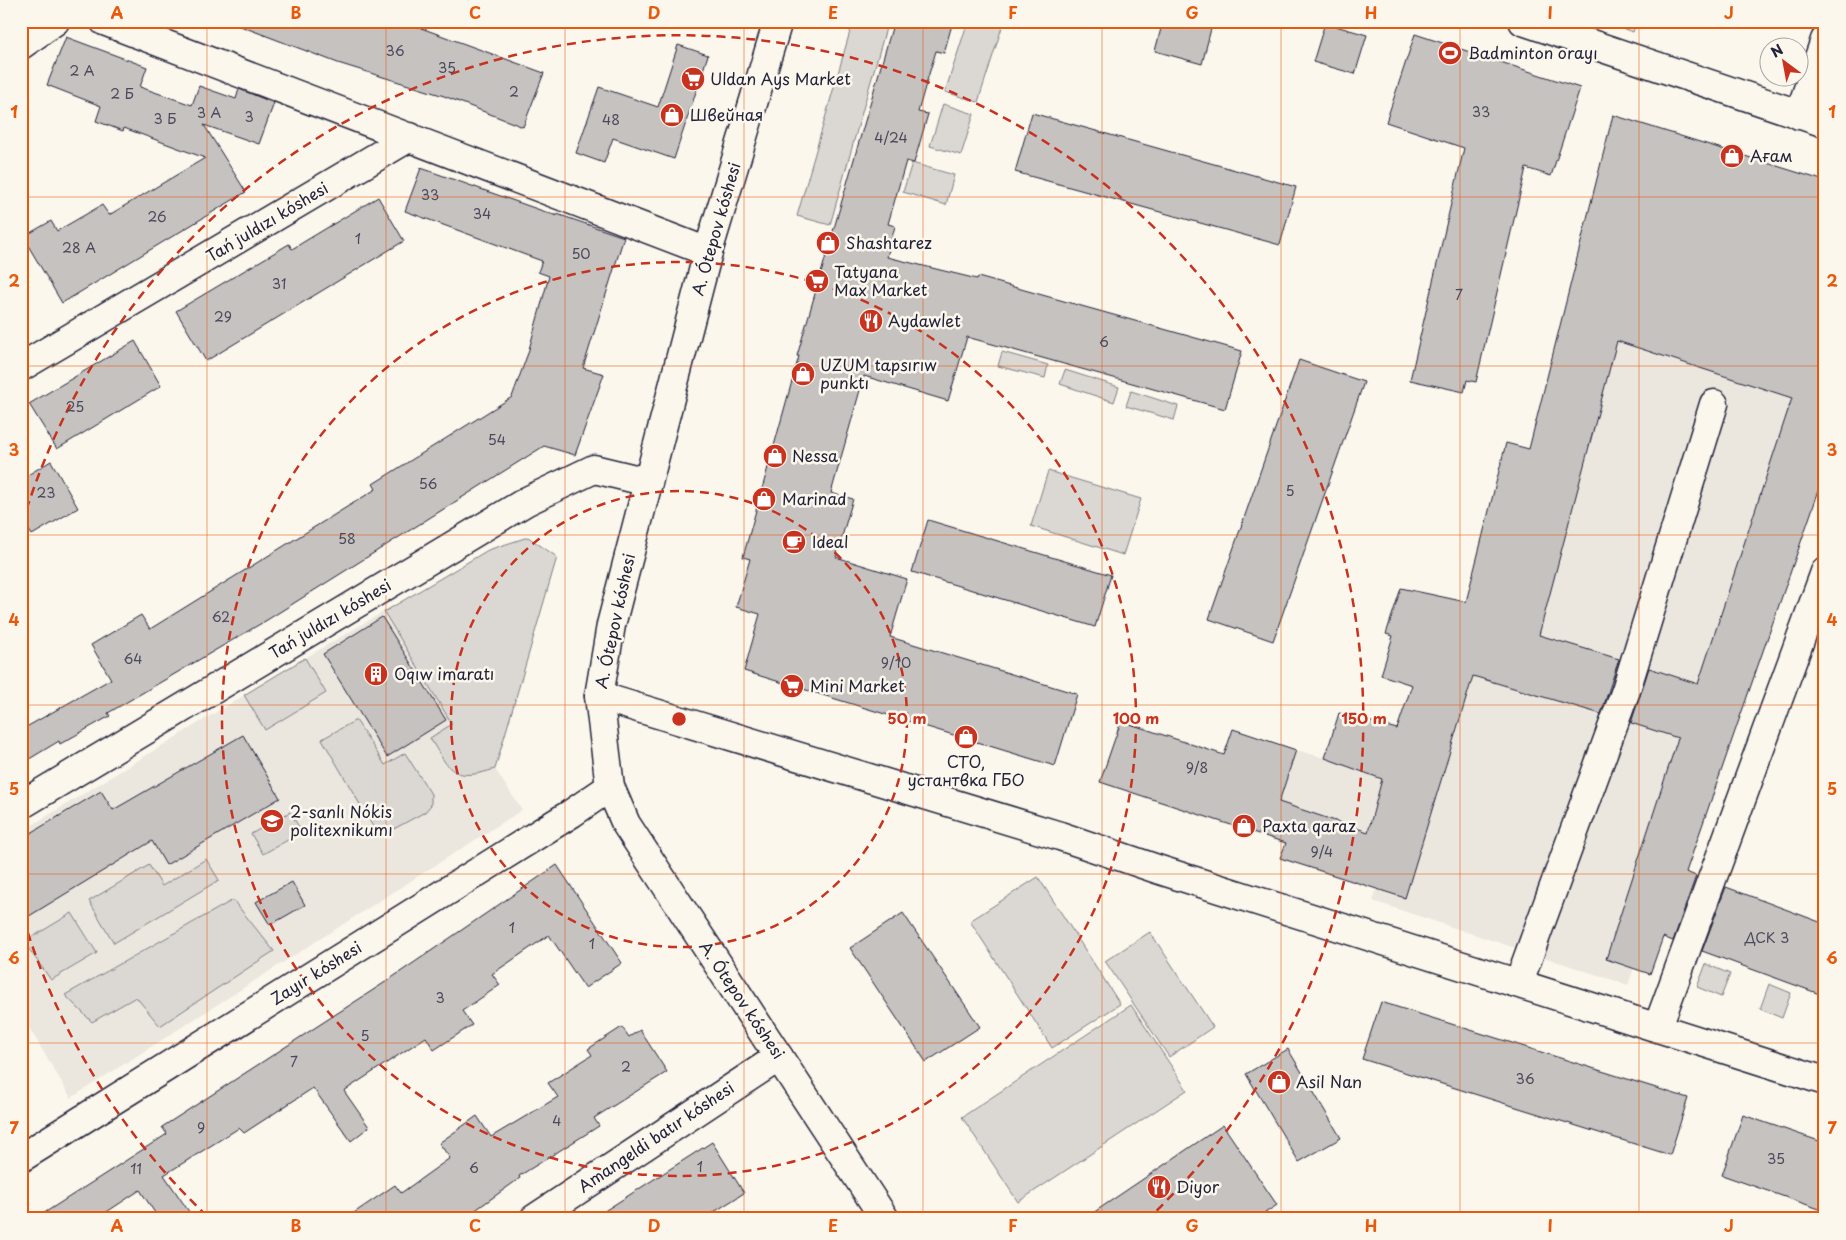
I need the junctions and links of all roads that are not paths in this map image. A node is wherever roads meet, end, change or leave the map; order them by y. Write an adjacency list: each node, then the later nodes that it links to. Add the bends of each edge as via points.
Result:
1 (55, 21): 6 (street)
2 (778, 21): 10 (street, A. Ótepov kóshesi)
3 (1523, 21): 7 (street)
4 (108, 22): 9 (street)
5 (1825, 40): 7 (street)
6 (21, 45)
7 (1799, 115): 8 (street)
8 (1825, 123)
9 (410, 137): 10 (street); 11 (street, Tań juldızı kóshesi)
10 (708, 252): 13 (street, A. Ótepov kóshesi)
11 (21, 367)
12 (1714, 404): 18 (street, via 1626,690)
13 (648, 482): 15 (street, A. Ótepov kóshesi, via 611,625); 17 (street, Tań juldızı kóshesi, via 594,469 527,501)
14 (1825, 572): 19 (street)
15 (599, 696): 16 (street, A. Ótepov kóshesi); 18 (street, via 1060,836)
16 (610, 787): 20 (street, A. Ótepov kóshesi, via 626,824); 22 (street, Zayır kóshesi)
17 (21, 804)
18 (1519, 982): 19 (street)
19 (1658, 1026): 21 (street)
20 (779, 1057): 23 (street, Amangeldi batır kóshesi); 24 (street, A. Ótepov kóshesi)
21 (1825, 1081)
22 (21, 1158)
23 (534, 1219)
24 (885, 1219)

